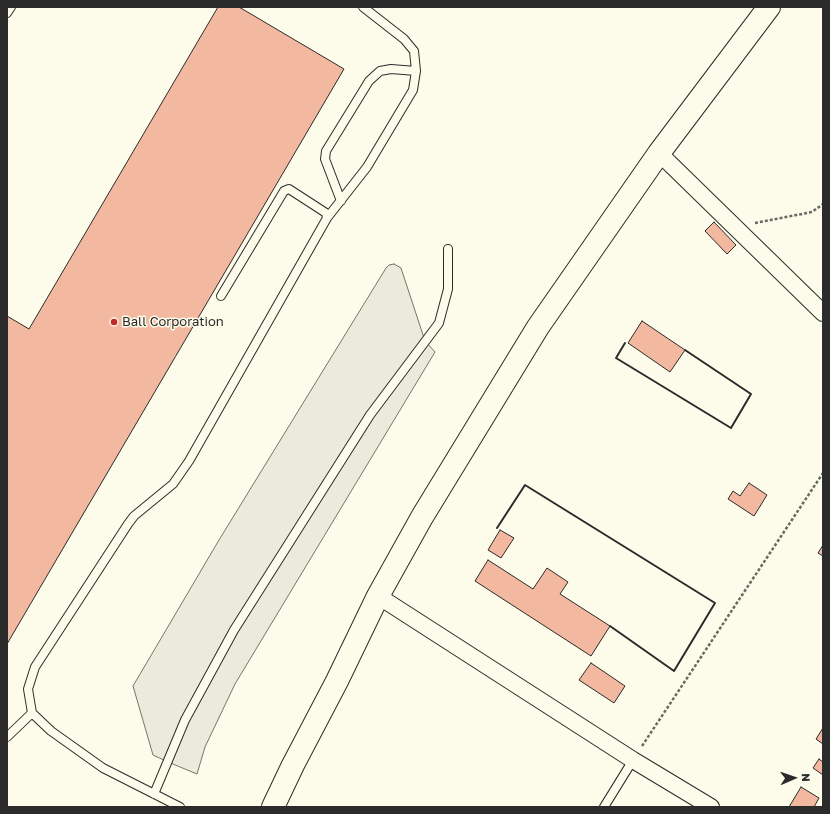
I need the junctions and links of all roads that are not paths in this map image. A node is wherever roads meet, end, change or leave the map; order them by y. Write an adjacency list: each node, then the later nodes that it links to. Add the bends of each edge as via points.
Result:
1 (11, 7): 4 (lane)
2 (363, 7): 5 (lane, via 414,50)
3 (770, 7): 6 (highway)
4 (7, 13)
5 (416, 71): 7 (lane, via 413,90 367,167); 7 (lane, via 380,71 369,81 326,151 325,159)
6 (659, 153): 11 (street); 12 (highway, via 538,327 422,518)
7 (341, 201): 8 (lane)
8 (327, 218): 10 (lane, via 326,213 290,189 284,191); 13 (lane, via 189,461 173,484 128,524 35,667 28,688)
9 (448, 249): 16 (lane, via 448,290 439,323 370,415 234,630 185,720)
10 (222, 296)
11 (823, 313)
12 (378, 596): 15 (street); 18 (highway)
13 (32, 713): 14 (lane); 16 (lane, via 51,731 103,768)
14 (7, 737)
15 (633, 760): 19 (lane); 20 (street)
16 (154, 794): 17 (lane)
17 (178, 806)
18 (274, 807)
19 (604, 807)
20 (711, 807)

